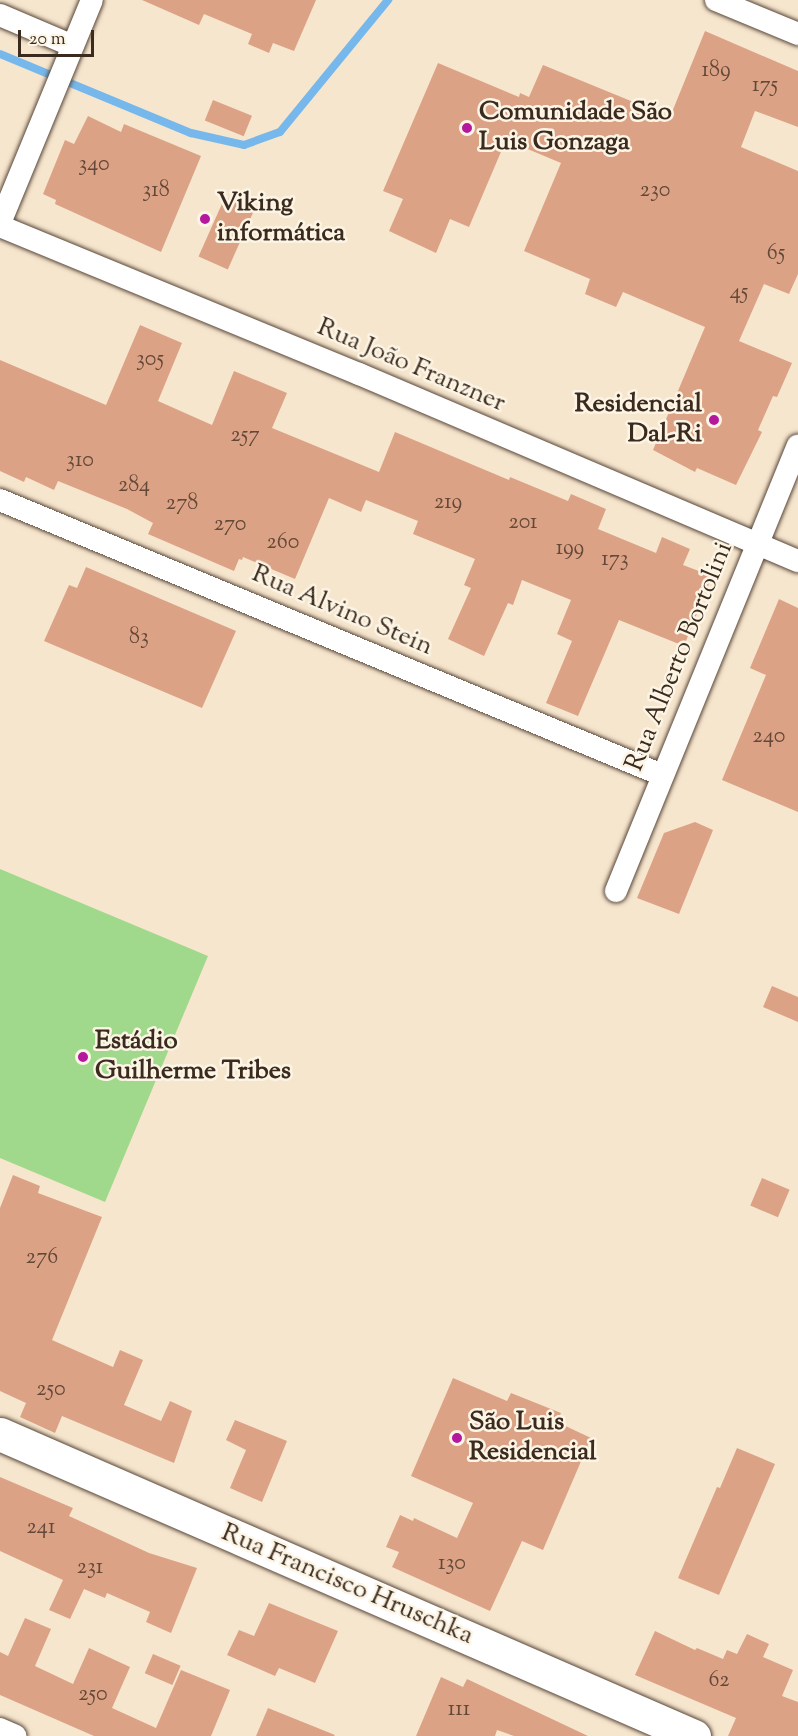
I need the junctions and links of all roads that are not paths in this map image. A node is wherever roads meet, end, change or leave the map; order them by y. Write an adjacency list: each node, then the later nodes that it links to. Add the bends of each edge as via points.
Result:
1 (92, 0): 5 (street)
2 (716, 0): 4 (street)
3 (0, 15): 5 (street)
4 (798, 34)
5 (69, 55): 6 (street)
6 (0, 224): 9 (street, Rua João Franzner)
7 (798, 446): 9 (street, Rua Alberto Bortolini)
8 (0, 500): 11 (street, Rua Alvino Stein)
9 (758, 544): 10 (street, Rua João Franzner); 11 (street, Rua Alberto Bortolini)
10 (798, 561)
11 (662, 775): 12 (street, Rua Alberto Bortolini)
12 (616, 891)
13 (0, 1434): 16 (main road, Rua Francisco Hruschka)
14 (0, 1729): 15 (street)
15 (16, 1736)
16 (694, 1736)

